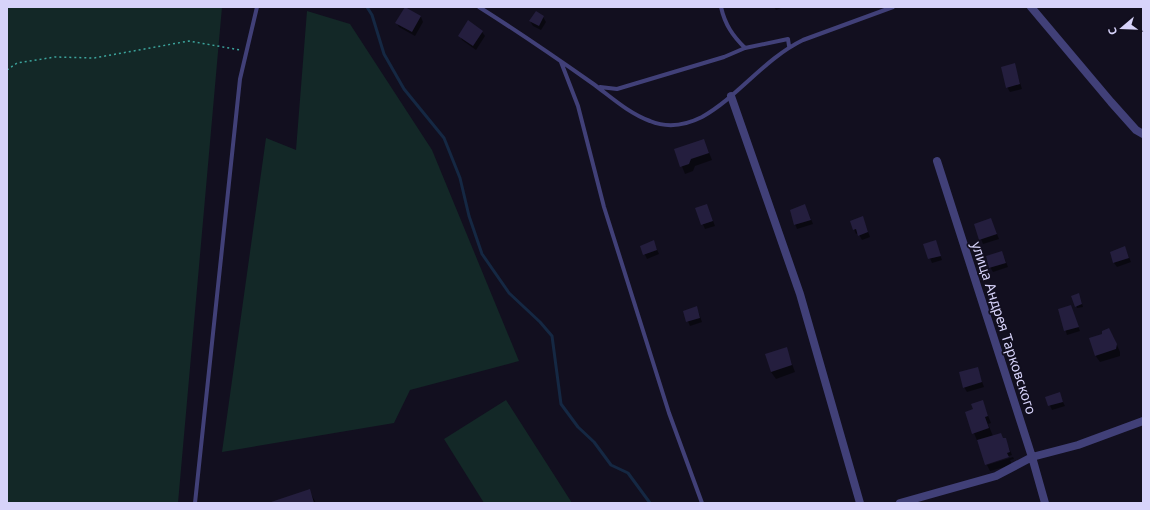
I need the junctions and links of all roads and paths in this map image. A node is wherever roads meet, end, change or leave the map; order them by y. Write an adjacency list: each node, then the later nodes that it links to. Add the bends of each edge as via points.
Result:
1 (256, 7): 8 (lane)
2 (479, 7): 9 (lane)
3 (721, 7): 7 (lane, via 732,35)
4 (893, 7): 6 (lane)
5 (1031, 7): 13 (street, via 1111,102 1136,130)
6 (789, 46): 7 (lane, via 788,38); 12 (lane)
7 (745, 48): 11 (lane, via 724,57 617,89)
8 (246, 51): 10 (path, via 189,41 94,58 55,57 17,63); 17 (lane, via 240,79 223,228)
9 (560, 61): 11 (lane); 18 (lane, via 578,106 604,207 669,413)
10 (7, 70)
11 (596, 86): 12 (lane, via 650,122 677,126 704,116)
12 (731, 96): 19 (street, via 800,294)
13 (1143, 134)
14 (937, 161): 16 (street, улица Андрея Тарковского)
15 (1143, 421): 16 (street, via 1078,445)
16 (1032, 457): 20 (street, via 996,476); 21 (street, улица Андрея Тарковского)
17 (195, 503)
18 (702, 503)
19 (860, 503)
20 (900, 503)
21 (1045, 503)

